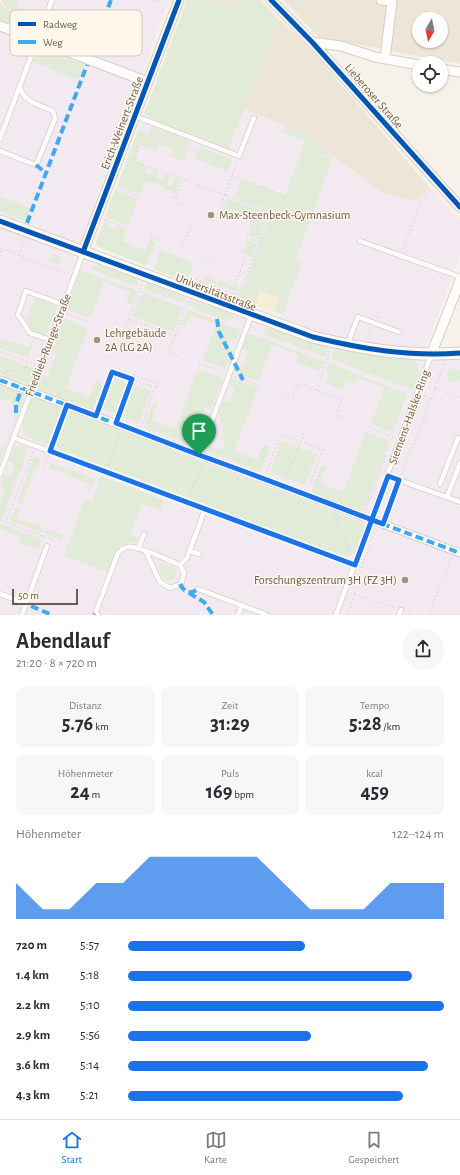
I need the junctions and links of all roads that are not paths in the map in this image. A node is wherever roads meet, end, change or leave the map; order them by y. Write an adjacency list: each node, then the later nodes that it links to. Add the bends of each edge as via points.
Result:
1 (52, 0): 5 (lane)
2 (179, 0): 15 (street, Erich-Weinert-Straße)
3 (271, 0): 8 (street, Lieberoser Straße)
4 (381, 0): 11 (street, via 392,2)
5 (48, 10)
6 (0, 26): 7 (street, Erich-Weinert-Straße)
7 (10, 30)
8 (312, 42): 11 (street, via 341,46); 21 (street, Lieberoser Straße)
9 (30, 56): 16 (lane)
10 (79, 56): 15 (street, Erich-Weinert-Straße)
11 (385, 59): 12 (street)
12 (412, 64)
13 (448, 70): 14 (street)
14 (460, 72)
15 (148, 82): 17 (street, Erich-Weinert-Straße)
16 (19, 86): 19 (lane); 20 (lane, via 21,94 26,99 53,111 55,119 36,165)
17 (135, 116): 18 (lane, via 239,156); 24 (street, Erich-Weinert-Straße)
18 (254, 118)
19 (0, 138)
20 (0, 151)
21 (460, 207)
22 (0, 221): 24 (street, Universitätsstraße)
23 (360, 241): 25 (lane)
24 (83, 252): 27 (lane, Friedlieb-Runge-Straße); 28 (street, Universitätsstraße)
25 (460, 277)
26 (460, 281): 33 (street)
27 (64, 305): 30 (lane, Friedlieb-Runge-Straße); 30 (lane, via 26,291 18,315 30,332)
28 (251, 316): 31 (street, Universitätsstraße, via 293,331); 36 (lane)
29 (399, 332): 31 (lane, via 358,316)
30 (50, 340): 35 (lane, Friedlieb-Runge-Straße)
31 (347, 345): 33 (street, Universitätsstraße, via 397,353)
32 (460, 354): 33 (street, Universitätsstraße)
33 (431, 355): 41 (lane, Siemens-Halske-Ring)
34 (1, 380): 35 (street)
35 (30, 392): 37 (lane, Friedlieb-Runge-Straße); 46 (street)
36 (211, 423)
37 (14, 438): 40 (lane, Friedlieb-Runge-Straße); 45 (lane)
38 (460, 439): 42 (lane, via 458,438)
39 (460, 463): 43 (lane)
40 (0, 474)
41 (388, 476): 43 (lane); 46 (lane, Siemens-Halske-Ring)
42 (440, 484)
43 (447, 497): 44 (lane)
44 (460, 502)
45 (205, 509): 50 (lane); 55 (lane)
46 (372, 520): 51 (street); 55 (lane, Siemens-Halske-Ring)
47 (144, 534): 49 (lane)
48 (47, 546): 58 (lane)
49 (138, 549): 52 (lane); 61 (lane, via 124,548 118,553 95,614)
50 (190, 551): 53 (lane); 54 (lane)
51 (456, 551)
52 (146, 552): 54 (lane); 54 (lane, via 160,582 170,588 181,584 184,573)
53 (199, 554)
54 (180, 565)
55 (355, 565): 64 (lane, Siemens-Halske-Ring)
56 (198, 589): 59 (lane)
57 (0, 594): 58 (lane)
58 (26, 603): 60 (lane)
59 (242, 605): 62 (lane); 63 (lane)
60 (22, 615)
61 (98, 615)
62 (238, 615)
63 (267, 615)
64 (336, 615)

